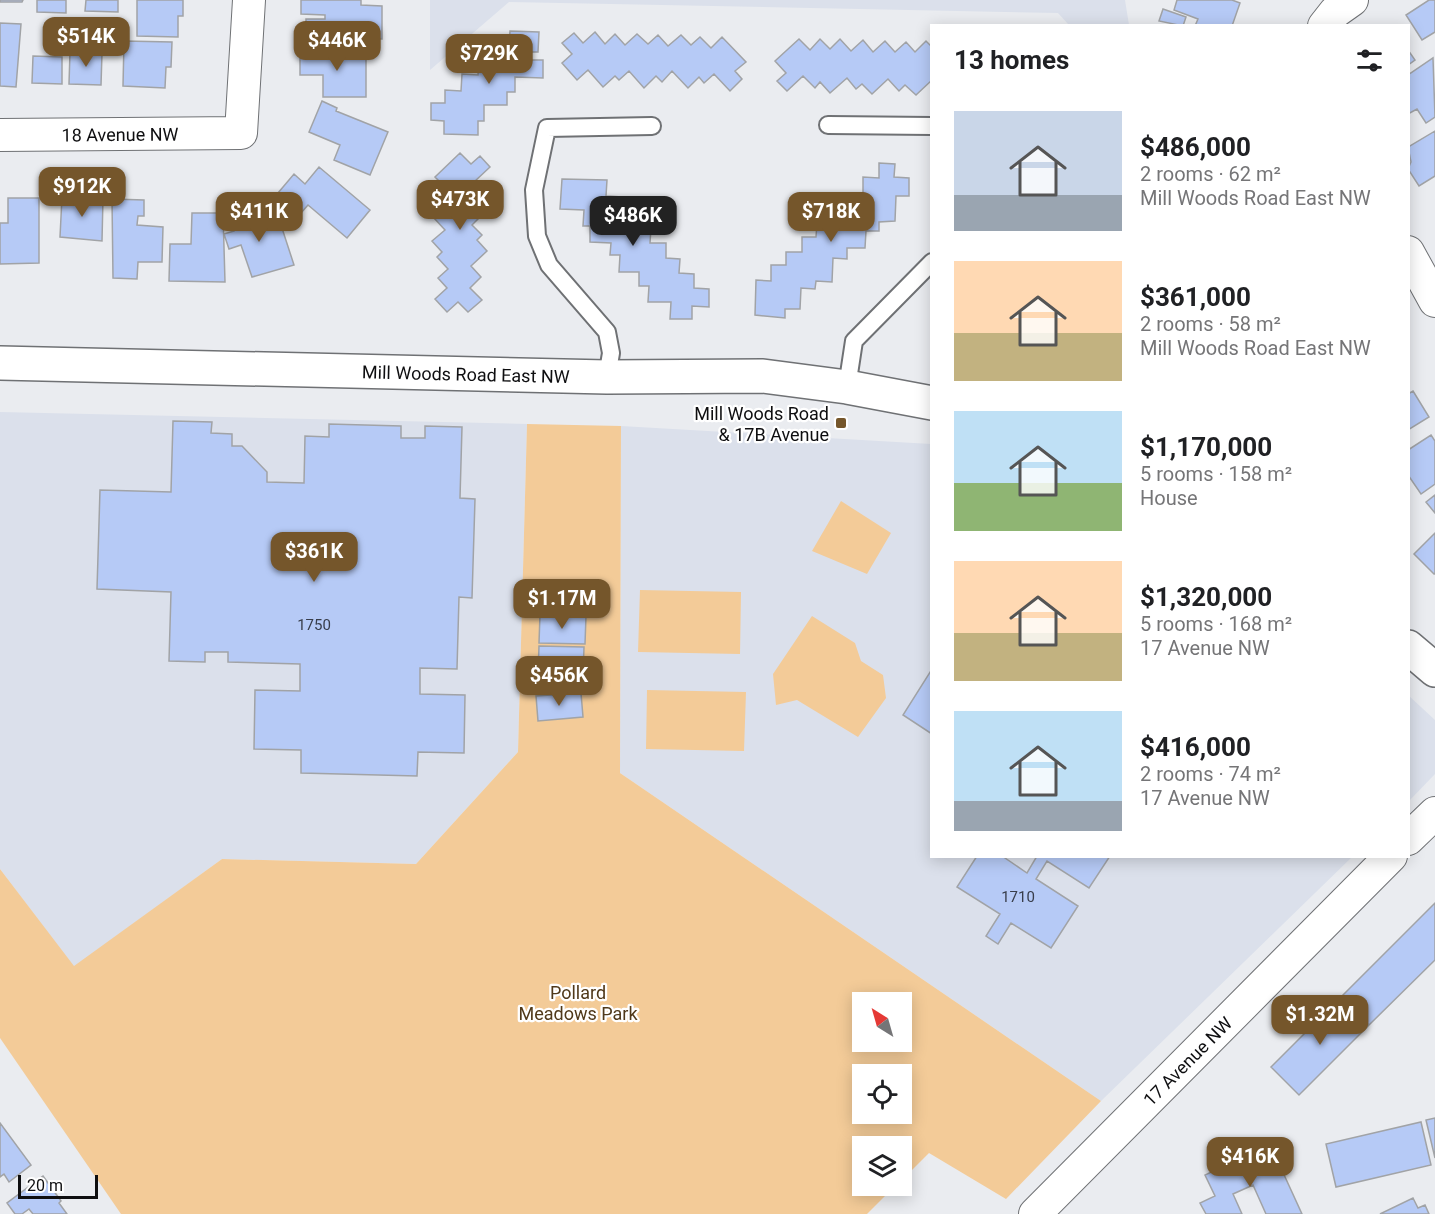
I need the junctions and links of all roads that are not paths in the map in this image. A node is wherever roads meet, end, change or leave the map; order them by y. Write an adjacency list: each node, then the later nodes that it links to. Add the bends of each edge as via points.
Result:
1 (249, 0): 7 (street, 18 Avenue NW, via 241,133)
2 (1352, 0): 3 (street)
3 (1325, 24)
4 (828, 125): 6 (lane)
5 (651, 126): 12 (lane, via 547,128 534,190 537,236 549,265 607,332 611,353)
6 (930, 126)
7 (0, 135)
8 (1410, 256): 10 (street)
9 (930, 264): 13 (lane, via 854,341)
10 (1435, 301)
11 (0, 363): 12 (street, Mill Woods Road East NW)
12 (607, 377): 13 (street, Mill Woods Road East NW, via 763,376)
13 (847, 387): 14 (street, Mill Woods Road East NW)
14 (930, 403)
15 (1410, 649): 16 (street)
16 (1435, 670)
17 (1435, 813): 18 (street)
18 (1410, 837)
19 (1389, 858): 20 (street, 17 Avenue NW)
20 (1035, 1214)

